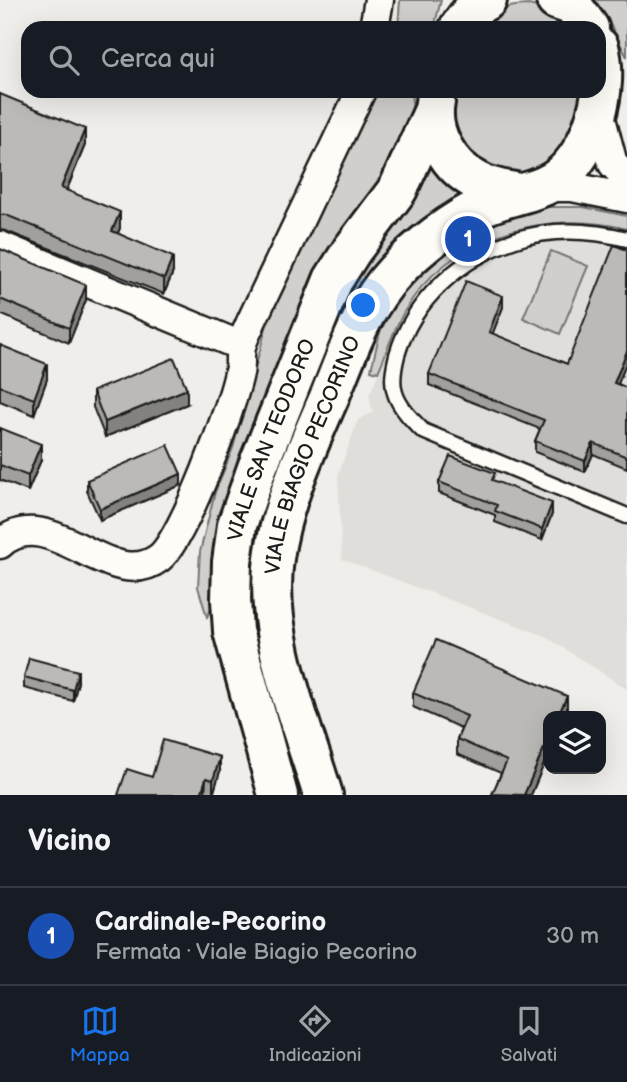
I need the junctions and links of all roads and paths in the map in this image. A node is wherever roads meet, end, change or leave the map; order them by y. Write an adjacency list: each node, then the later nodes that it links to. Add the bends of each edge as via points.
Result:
1 (379, 0): 4 (street)
2 (452, 0): 5 (main road)
3 (487, 0): 6 (main road)
4 (375, 21)
5 (456, 21)
6 (463, 21)
7 (358, 98): 16 (street)
8 (599, 98): 10 (main road, VIALE BIAGIO PECORINO)
9 (433, 100): 12 (main road, via 436,134 467,176 495,189); 19 (main road, VIALE SAN TEODORO, via 398,189 333,280 237,525 232,562 233,631)
10 (598, 107): 11 (street, via 613,164); 12 (main road, VIALE BIAGIO PECORINO, via 576,160 558,178)
11 (627, 179)
12 (531, 190): 13 (street, via 572,187); 20 (main road, VIALE BIAGIO PECORINO, via 483,206 417,250 372,302 323,412 281,524 274,558 274,617 285,672)
13 (627, 198)
14 (627, 239): 17 (lane, via 588,232 537,234 466,264 446,279 410,321 393,380 403,407 423,431)
15 (0, 246): 16 (street)
16 (241, 346): 18 (street, via 230,405 200,484 187,517 160,558 146,565 126,566 43,532)
17 (627, 516)
18 (3, 536)
19 (278, 795)
20 (323, 795)

